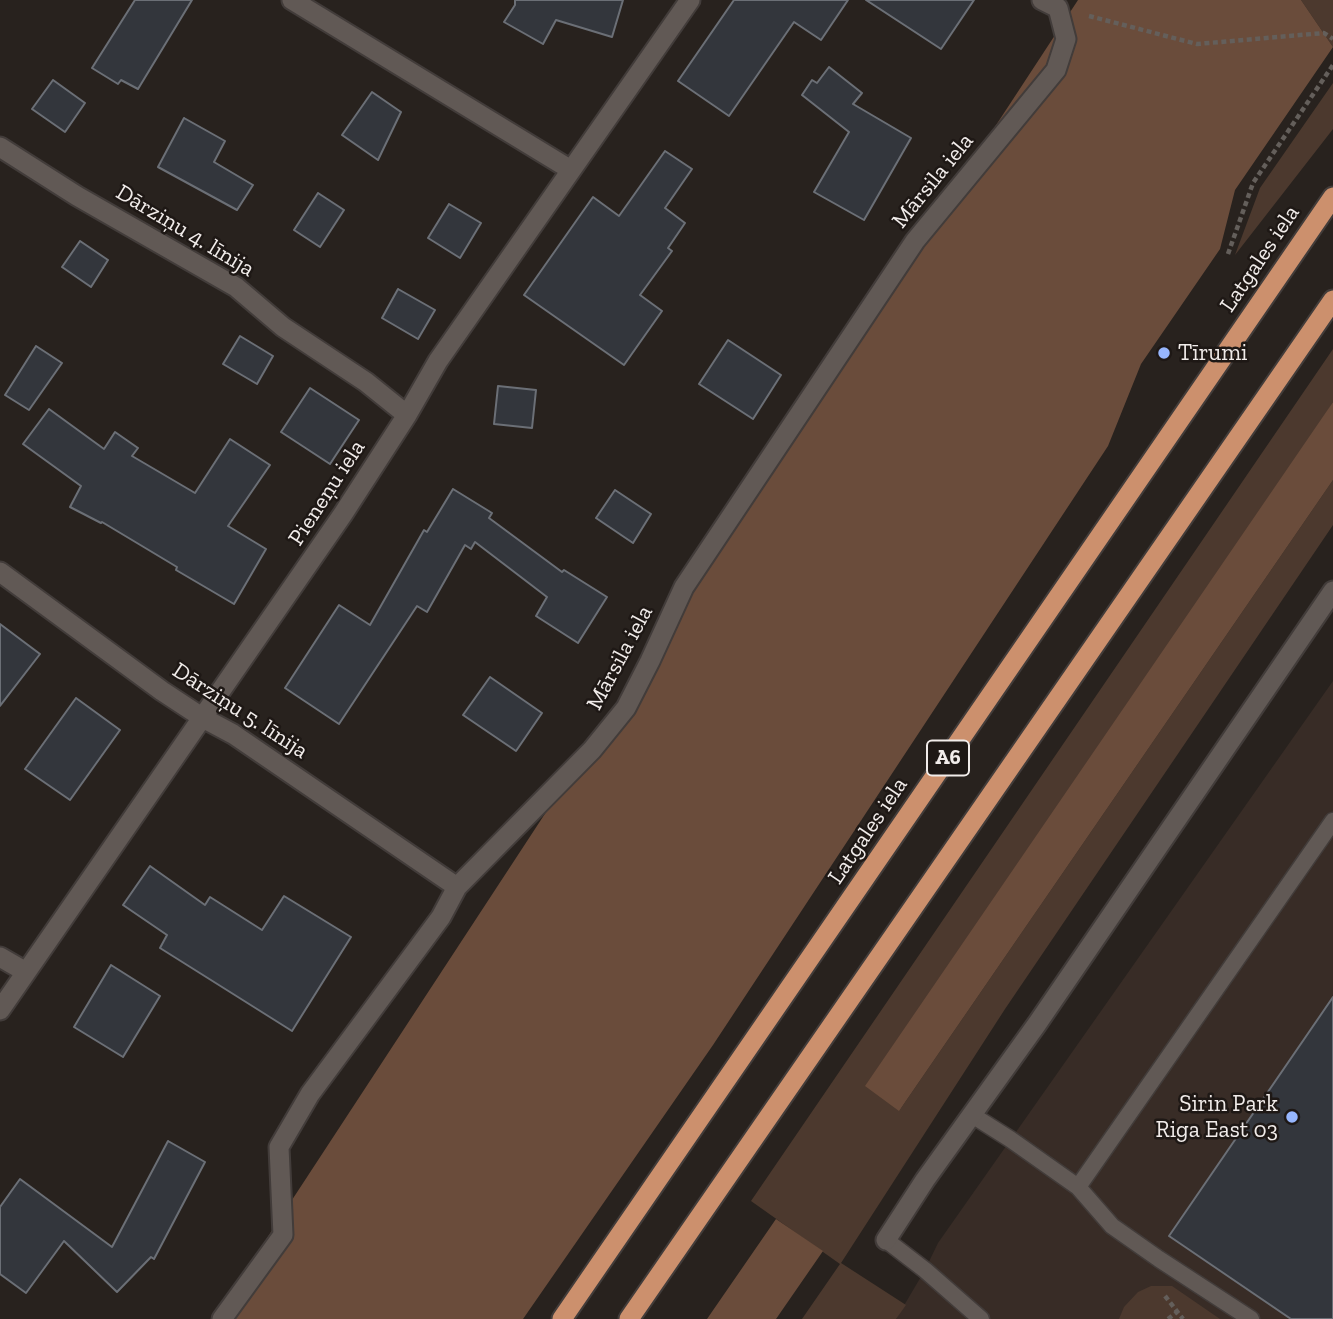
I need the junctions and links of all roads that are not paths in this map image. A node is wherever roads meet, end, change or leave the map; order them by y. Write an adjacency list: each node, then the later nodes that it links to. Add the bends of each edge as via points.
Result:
1 (292, 0): 5 (street)
2 (690, 0): 5 (street, Pieneņu iela)
3 (1050, 4): 13 (street, Mārsila iela, via 1066,39 1056,70 915,241 684,587 626,708 592,750)
4 (0, 147): 8 (street, Dārziņu 4. līnija, via 236,287 283,327)
5 (571, 170): 8 (street, Pieneņu iela, via 438,361)
6 (1333, 197): 21 (highway, Latgales iela / A6)
7 (1333, 300): 22 (highway, A6)
8 (407, 415): 11 (street, Pieneņu iela)
9 (0, 572): 11 (street, Dārziņu 5. līnija)
10 (1333, 591): 17 (street)
11 (203, 718): 13 (street, Dārziņu 5. līnija); 15 (street, Pieneņu iela)
12 (1333, 821): 18 (lane)
13 (457, 887): 20 (street, Mārsila iela, via 441,917 310,1094 279,1147 283,1235)
14 (0, 957): 15 (street)
15 (26, 972): 16 (street, Pieneņu iela)
16 (0, 1010)
17 (972, 1115): 18 (lane); 19 (street)
18 (1078, 1188): 24 (lane, via 1112,1226)
19 (886, 1240): 23 (lane)
20 (222, 1319)
21 (562, 1319)
22 (629, 1319)
23 (981, 1319)
24 (1251, 1319)

